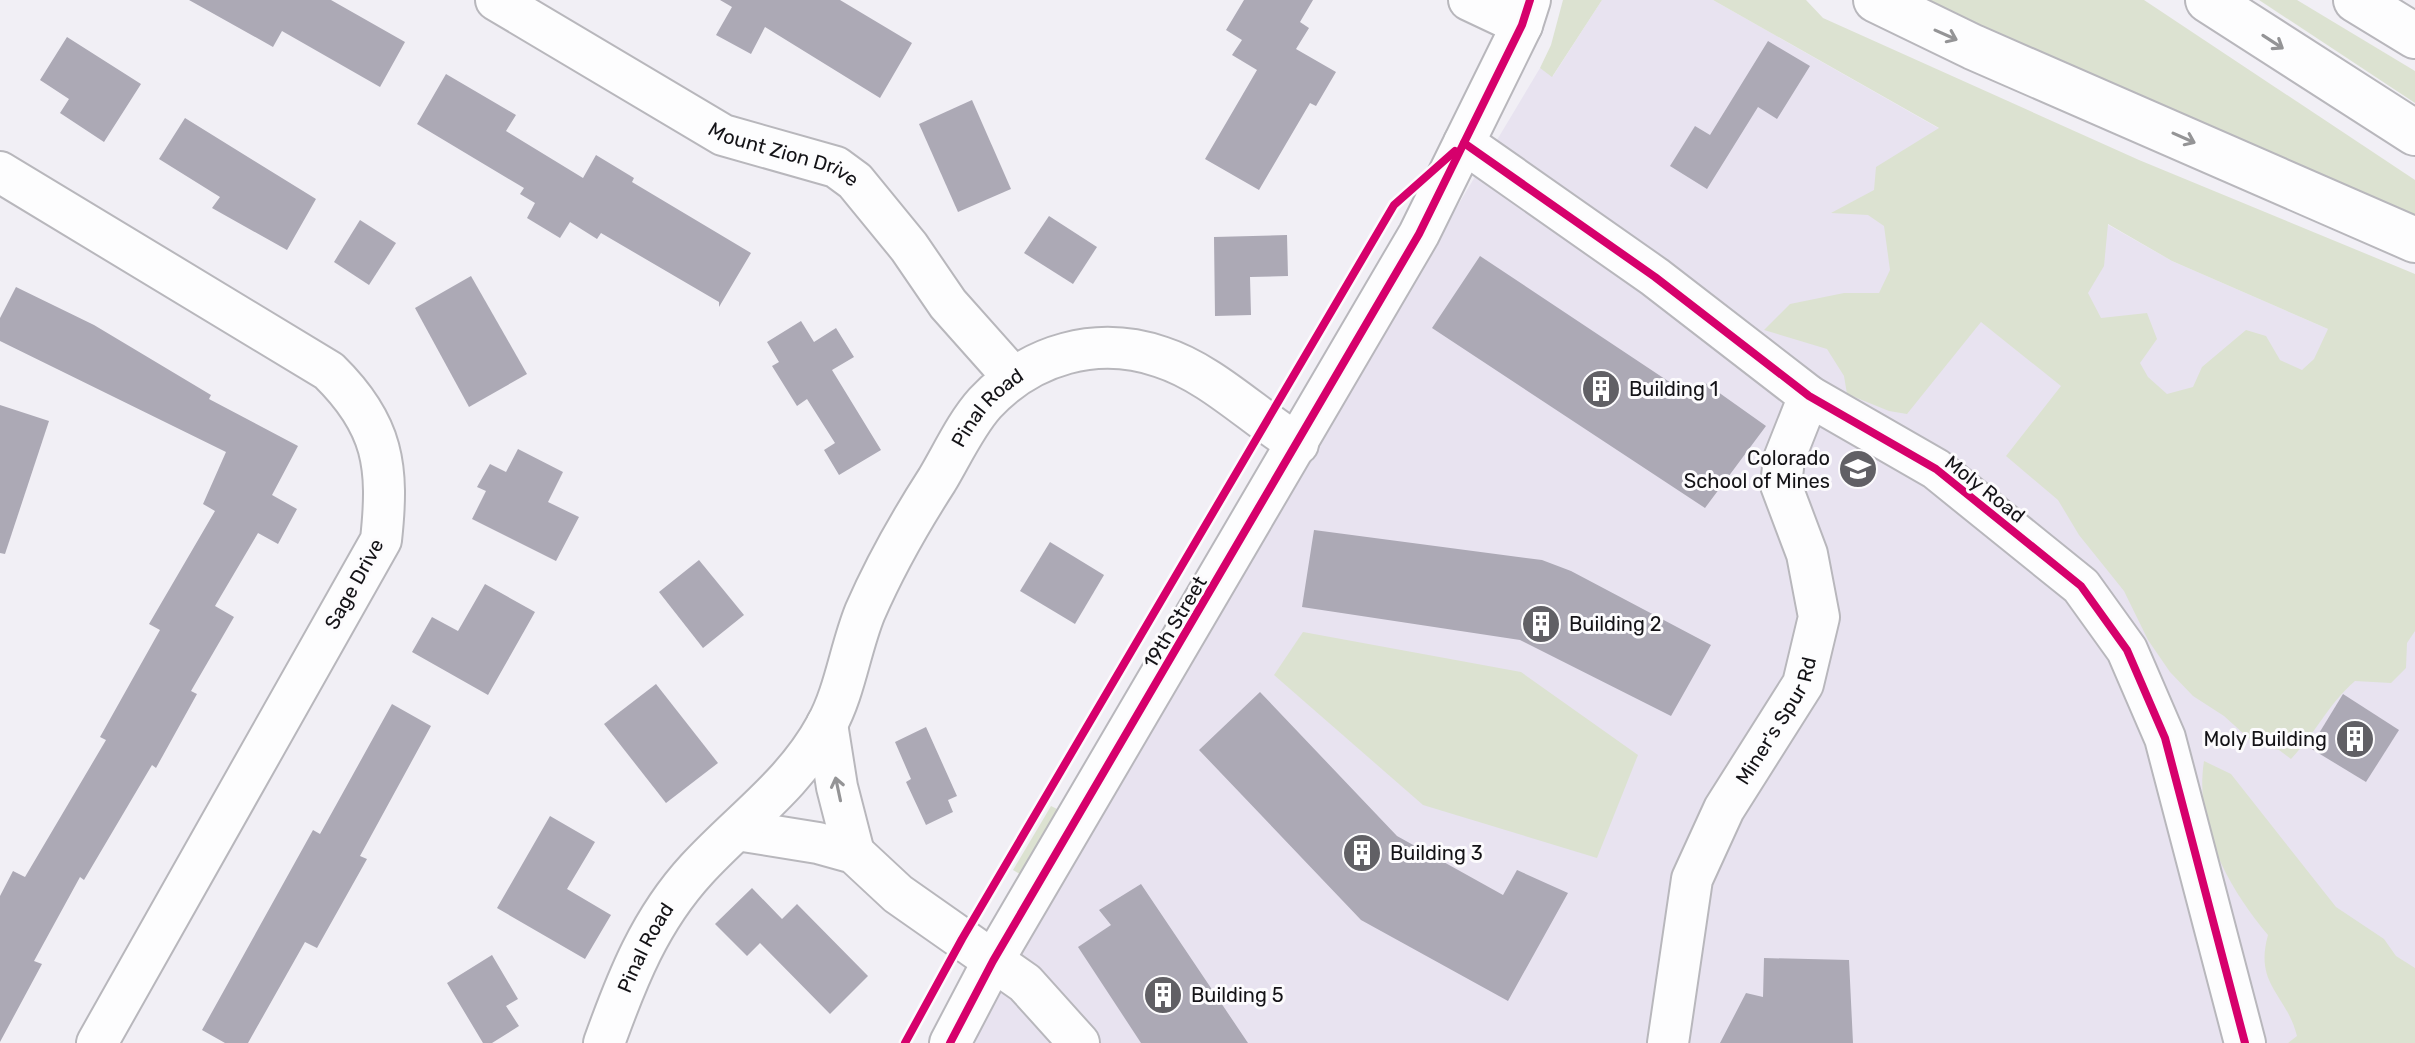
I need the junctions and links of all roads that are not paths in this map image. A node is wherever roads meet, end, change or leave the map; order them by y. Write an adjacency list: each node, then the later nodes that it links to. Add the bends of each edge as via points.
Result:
1 (496, 0): 12 (street, Mount Zion Drive, via 723,135 836,167 855,181 948,304)
2 (1469, 0): 6 (street)
3 (1876, 0): 11 (highway, one-way to 11)
4 (2208, 0): 8 (highway, one-way to 8)
5 (2356, 0): 7 (highway)
6 (1526, 12): 9 (street, 19th Street)
7 (2415, 36)
8 (2415, 133)
9 (1464, 143): 13 (street, Moly Road, via 1655,277); 14 (street, 19th Street, via 1419,234)
10 (0, 172): 19 (street, Sage Drive, via 329,371 367,417 382,451 387,489 381,540)
11 (2415, 240)
12 (1013, 377): 14 (street, Pinal Road, via 1068,351 1132,349 1194,374); 15 (street, Pinal Road, via 984,405 906,530 864,614)
13 (1809, 396): 23 (street, Miner's Spur Rd, via 1784,459 1781,485 1807,554 1819,617 1803,684 1724,809 1692,879); 24 (street, Moly Road, via 1954,481 2081,586 2127,650 2165,738)
14 (1298, 444): 18 (street, 19th Street)
15 (827, 724): 16 (street, Pinal Road, via 800,767); 17 (street, Pinal Road, one-way to 15)
16 (737, 830): 17 (street); 20 (street, Pinal Road, via 695,871 651,931 633,961)
17 (854, 853): 18 (street, via 898,894)
18 (993, 961): 21 (street, 19th Street); 22 (street, via 1040,997)
19 (97, 1043)
20 (604, 1043)
21 (950, 1043)
22 (1079, 1043)
23 (1668, 1043)
24 (2245, 1043)

